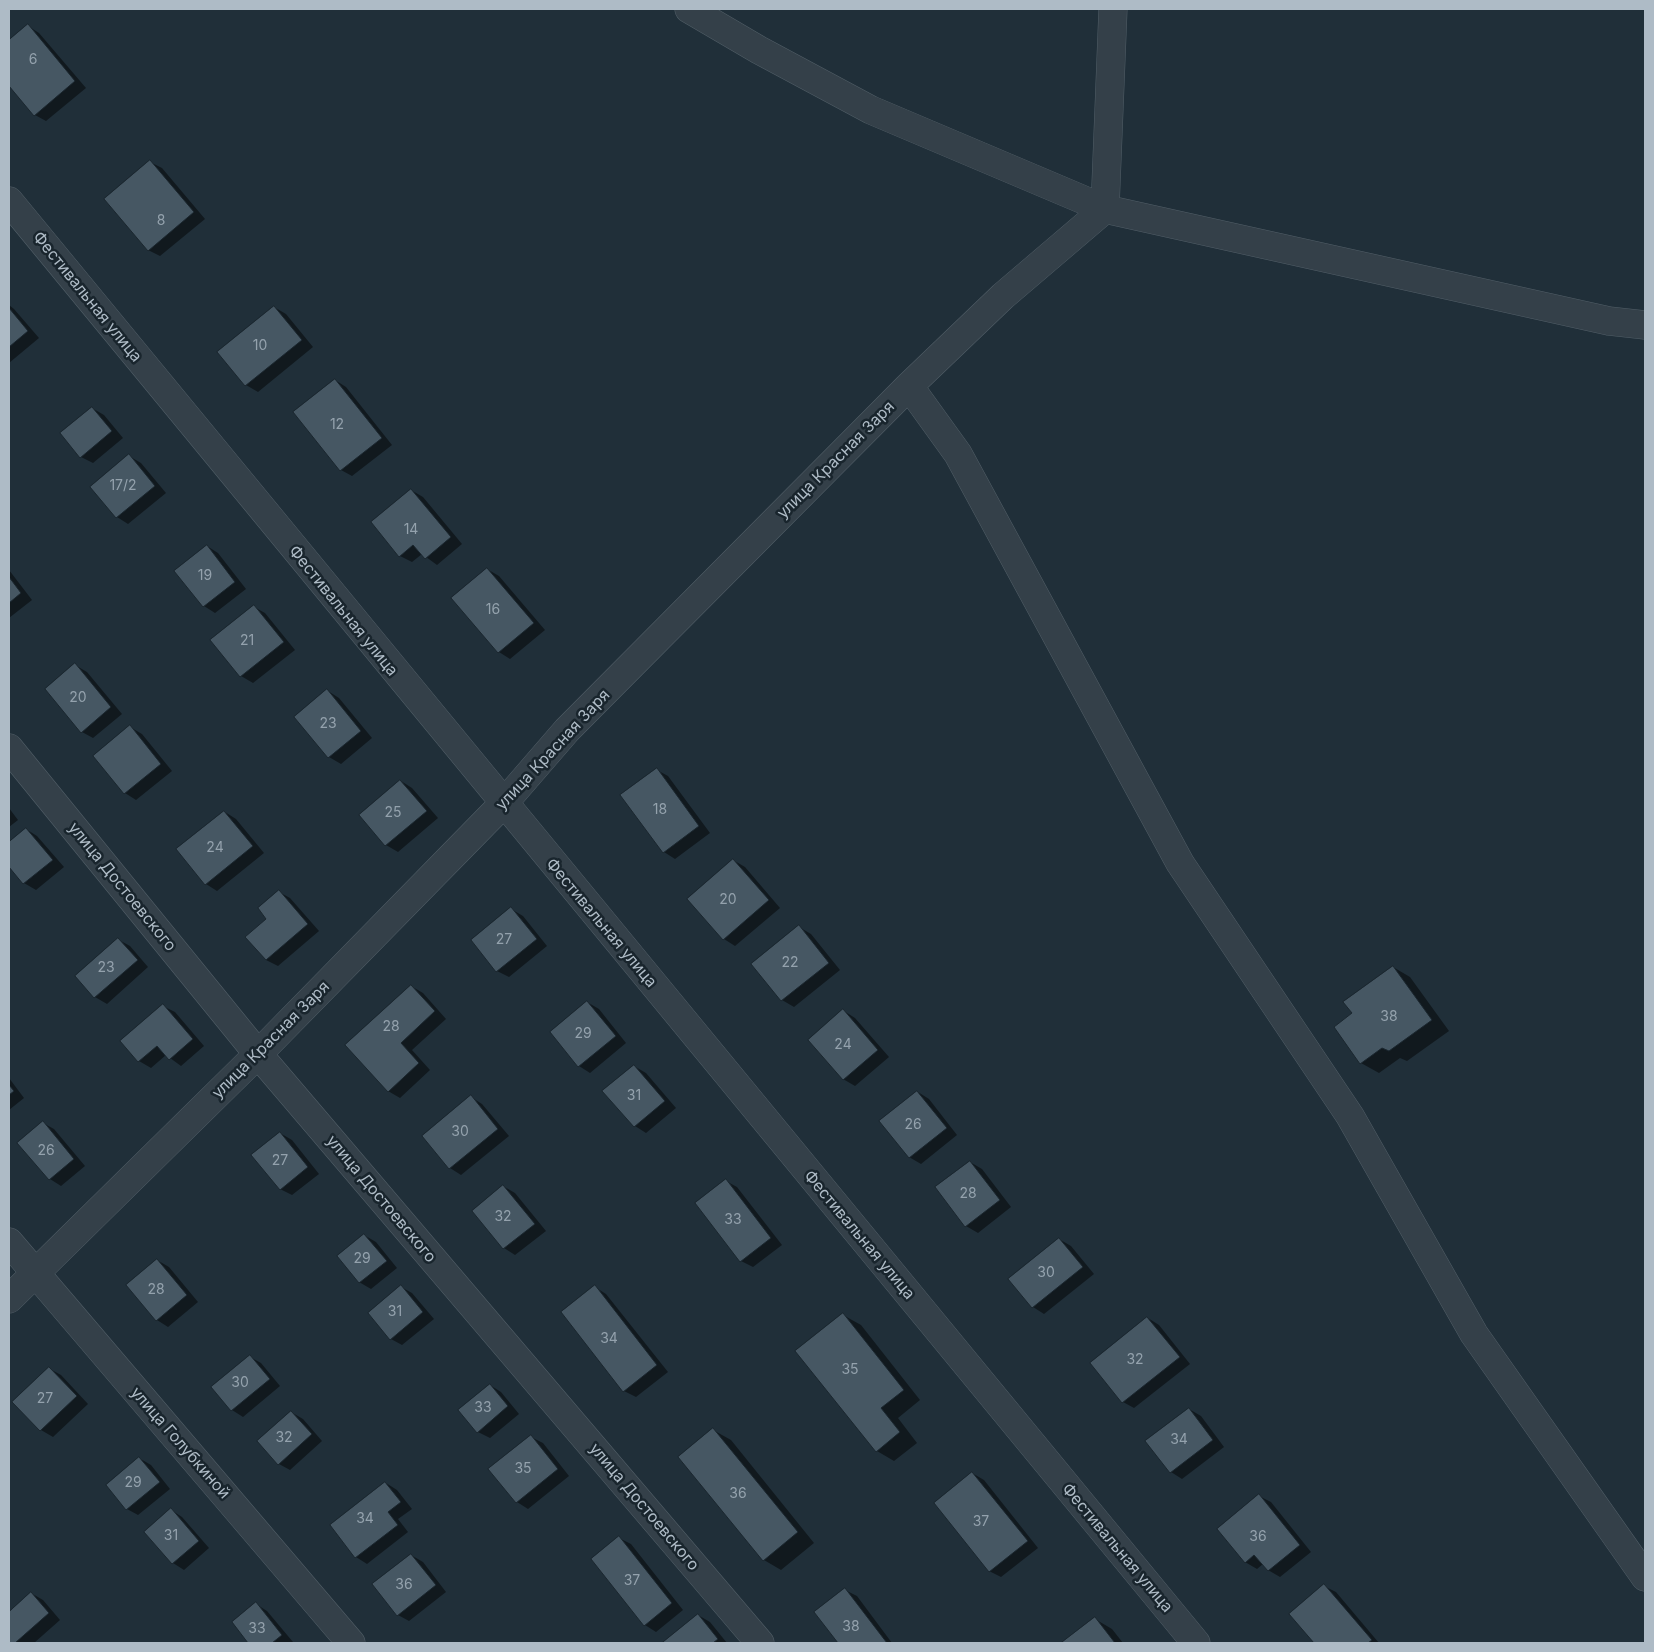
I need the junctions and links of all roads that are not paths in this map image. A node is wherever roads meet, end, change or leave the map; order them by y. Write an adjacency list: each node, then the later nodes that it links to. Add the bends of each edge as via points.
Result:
1 (689, 9): 4 (street, via 871,110)
2 (1113, 9): 4 (street)
3 (9, 201): 8 (street, Фестивальная улица)
4 (1105, 209): 5 (street, via 1608,321); 6 (street, улица Красная Заря, via 1003,296)
5 (1645, 325)
6 (909, 386): 8 (street, улица Красная Заря, via 567,730); 13 (street, via 958,454 1180,863 1350,1116 1474,1334)
7 (9, 748): 9 (street, улица Достоевского)
8 (503, 804): 9 (street, улица Красная Заря); 16 (street, Фестивальная улица)
9 (258, 1054): 11 (street, улица Красная Заря); 15 (street, улица Достоевского)
10 (9, 1242): 11 (street, улица Голубкиной)
11 (34, 1273): 12 (street, улица Красная Заря); 14 (street, улица Голубкиной)
12 (9, 1299)
13 (1645, 1577)
14 (351, 1643)
15 (760, 1643)
16 (1196, 1643)

